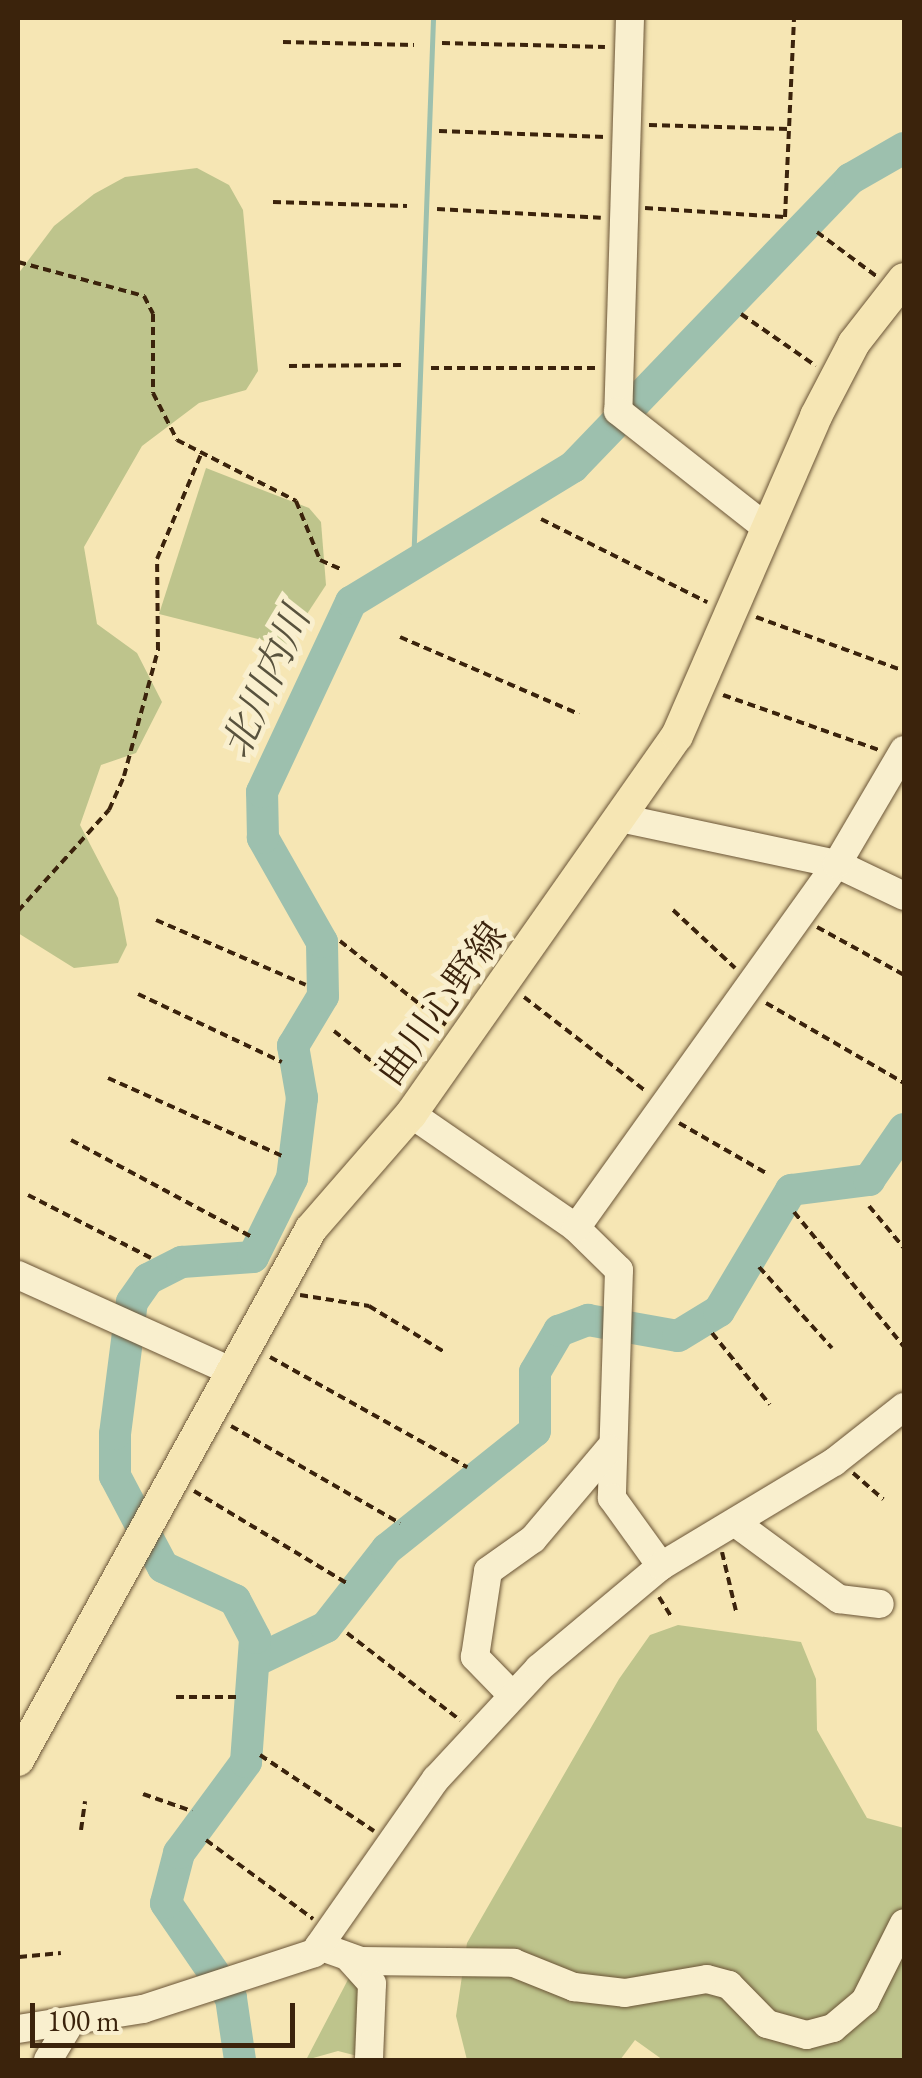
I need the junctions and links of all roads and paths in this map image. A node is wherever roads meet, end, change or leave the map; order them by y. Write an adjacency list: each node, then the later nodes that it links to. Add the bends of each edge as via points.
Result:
1 (630, 18): 27 (street, via 618,411)
2 (794, 18): 8 (path)
3 (283, 42): 5 (path)
4 (442, 43): 6 (path)
5 (414, 45)
6 (620, 48)
7 (646, 125): 8 (path)
8 (789, 129): 13 (path, via 785,217)
9 (439, 131): 10 (path)
10 (615, 137)
11 (272, 202): 12 (path)
12 (407, 206)
13 (641, 208)
14 (436, 209): 15 (path)
15 (611, 218)
16 (816, 232): 18 (path)
17 (18, 262): 25 (path, via 144,296 153,314 153,393 178,440)
18 (896, 282): 27 (main road, 曲川心野線, via 854,342)
19 (741, 314): 24 (path)
20 (401, 365): 21 (path)
21 (289, 366)
22 (431, 368): 23 (path)
23 (603, 368)
24 (824, 372)
25 (202, 452): 28 (path, via 296,500 320,560); 40 (path, via 157,560 158,650 124,776 109,810)
26 (541, 519): 29 (path)
27 (768, 528): 36 (main road, 曲川心野線, via 678,736)
28 (340, 569)
29 (720, 608)
30 (747, 614): 32 (path)
31 (400, 636): 34 (path)
32 (904, 671)
33 (714, 691): 35 (path)
34 (579, 714)
35 (897, 752): 37 (street)
36 (625, 819): 37 (street); 56 (main road, 曲川心野線)
37 (837, 864): 38 (street); 64 (street)
38 (904, 896)
39 (672, 910): 45 (path)
40 (18, 911)
41 (156, 920): 46 (path)
42 (809, 923): 44 (path)
43 (340, 941): 50 (path)
44 (904, 975)
45 (743, 976)
46 (306, 985)
47 (138, 994): 52 (path)
48 (520, 994): 55 (path)
49 (757, 998): 54 (path)
50 (451, 1030)
51 (334, 1031): 56 (path)
52 (282, 1062)
53 (108, 1078): 59 (path)
54 (904, 1084)
55 (654, 1098)
56 (409, 1102): 64 (street); 76 (main road, 曲川心野線, via 310,1229)
57 (670, 1118): 60 (path)
58 (71, 1140): 65 (path)
59 (285, 1157)
60 (766, 1173)
61 (28, 1195): 67 (path)
62 (869, 1206): 66 (path)
63 (794, 1212): 72 (path)
64 (576, 1228): 80 (street, via 619,1270)
65 (252, 1237)
66 (904, 1248)
67 (151, 1258)
68 (759, 1267): 73 (path)
69 (18, 1275): 76 (street)
70 (292, 1293): 75 (path, via 368,1306)
71 (712, 1334): 77 (path)
72 (904, 1347)
73 (832, 1348)
74 (255, 1349): 82 (path)
75 (446, 1353)
76 (226, 1369): 98 (main road, 曲川心野線)
77 (770, 1404)
78 (904, 1407): 86 (street)
79 (217, 1418): 85 (path)
80 (609, 1449): 87 (street, via 612,1498); 93 (street, via 532,1539 488,1570 475,1657)
81 (843, 1466): 84 (path)
82 (467, 1467)
83 (181, 1482): 88 (path)
84 (884, 1499)
85 (400, 1523)
86 (729, 1534): 87 (street); 89 (street, via 839,1599); 90 (path)
87 (656, 1575): 91 (path); 93 (street)
88 (348, 1584)
89 (880, 1604)
90 (736, 1611)
91 (672, 1618)
92 (347, 1633): 96 (path)
93 (511, 1694): 106 (street, via 436,1779)
94 (176, 1697): 95 (path)
95 (241, 1697)
96 (464, 1723)
97 (260, 1756): 103 (path)
98 (18, 1760)
99 (144, 1794): 101 (path)
100 (86, 1801): 102 (path)
101 (192, 1811)
102 (80, 1830)
103 (382, 1836)
104 (206, 1840): 106 (path)
105 (904, 1923): 109 (street, via 865,2001 833,2028 806,2034 767,2024 729,1986 707,1979 625,1993 574,1987 514,1963)
106 (320, 1935): 109 (street); 110 (street, via 306,1958)
107 (61, 1954): 108 (path)
108 (20, 1957)
109 (348, 1957): 113 (street, via 372,1984)
110 (69, 2025): 111 (street); 112 (street)
111 (18, 2029)
112 (48, 2060)
113 (369, 2060)

